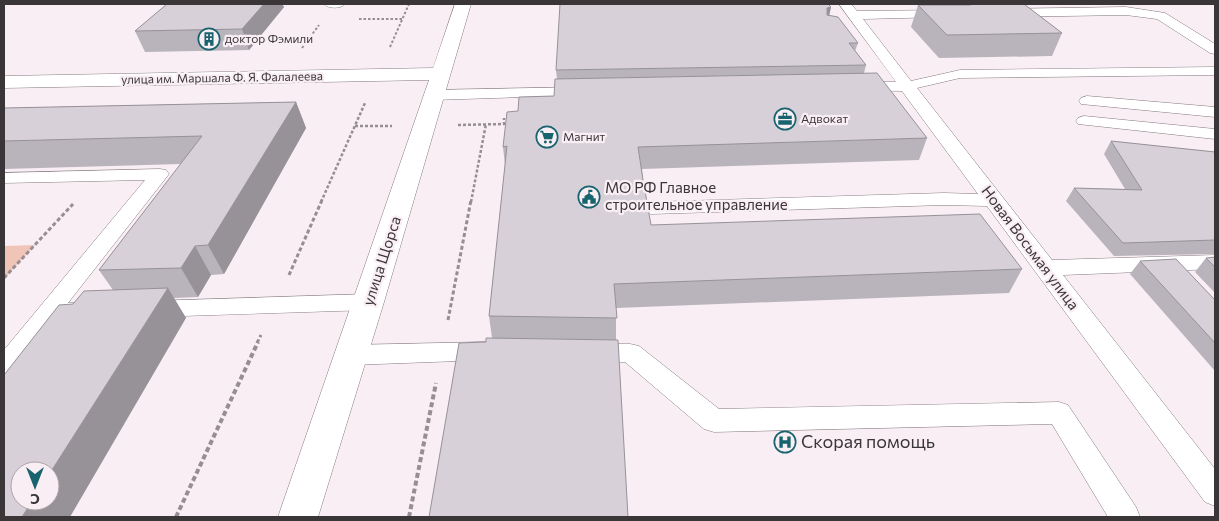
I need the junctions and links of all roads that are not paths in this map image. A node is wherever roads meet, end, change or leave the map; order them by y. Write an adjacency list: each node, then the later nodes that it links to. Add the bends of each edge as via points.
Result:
1 (330, 4): 2 (lane)
2 (339, 4)
3 (463, 4): 15 (street, улица Щорса)
4 (1110, 4): 6 (lane)
5 (849, 9): 7 (lane); 11 (lane, Новая Восьмая улица)
6 (1126, 11): 8 (lane); 9 (lane); 12 (lane, via 1161,16)
7 (954, 13)
8 (989, 13)
9 (1168, 25)
10 (845, 26): 11 (lane)
11 (862, 26): 16 (lane, Новая Восьмая улица)
12 (1215, 50)
13 (1215, 70): 16 (lane, via 952,74)
14 (4, 82): 15 (street, улица им. Маршала Ф. Я. Фалалеева, via 378,75)
15 (436, 84): 18 (lane); 30 (street, улица Щорса)
16 (907, 86): 17 (lane); 24 (lane, Новая Восьмая улица)
17 (847, 87)
18 (598, 92)
19 (1087, 101): 20 (lane)
20 (1215, 112)
21 (1084, 121): 22 (lane)
22 (1215, 134)
23 (4, 178): 31 (lane, via 160,174)
24 (993, 200): 25 (lane); 28 (lane, Новая Восьмая улица)
25 (651, 208)
26 (1215, 262): 27 (lane)
27 (1172, 264): 28 (lane); 29 (lane)
28 (1045, 268): 36 (lane, Новая Восьмая улица)
29 (1190, 283)
30 (369, 302): 31 (lane); 34 (street, улица Щорса)
31 (48, 312): 35 (lane)
32 (508, 351): 34 (lane)
33 (564, 352): 38 (lane, via 630,353 714,420 1060,413)
34 (351, 354): 37 (street, улица Щорса)
35 (4, 368)
36 (1215, 492)
37 (298, 517)
38 (1125, 517)

